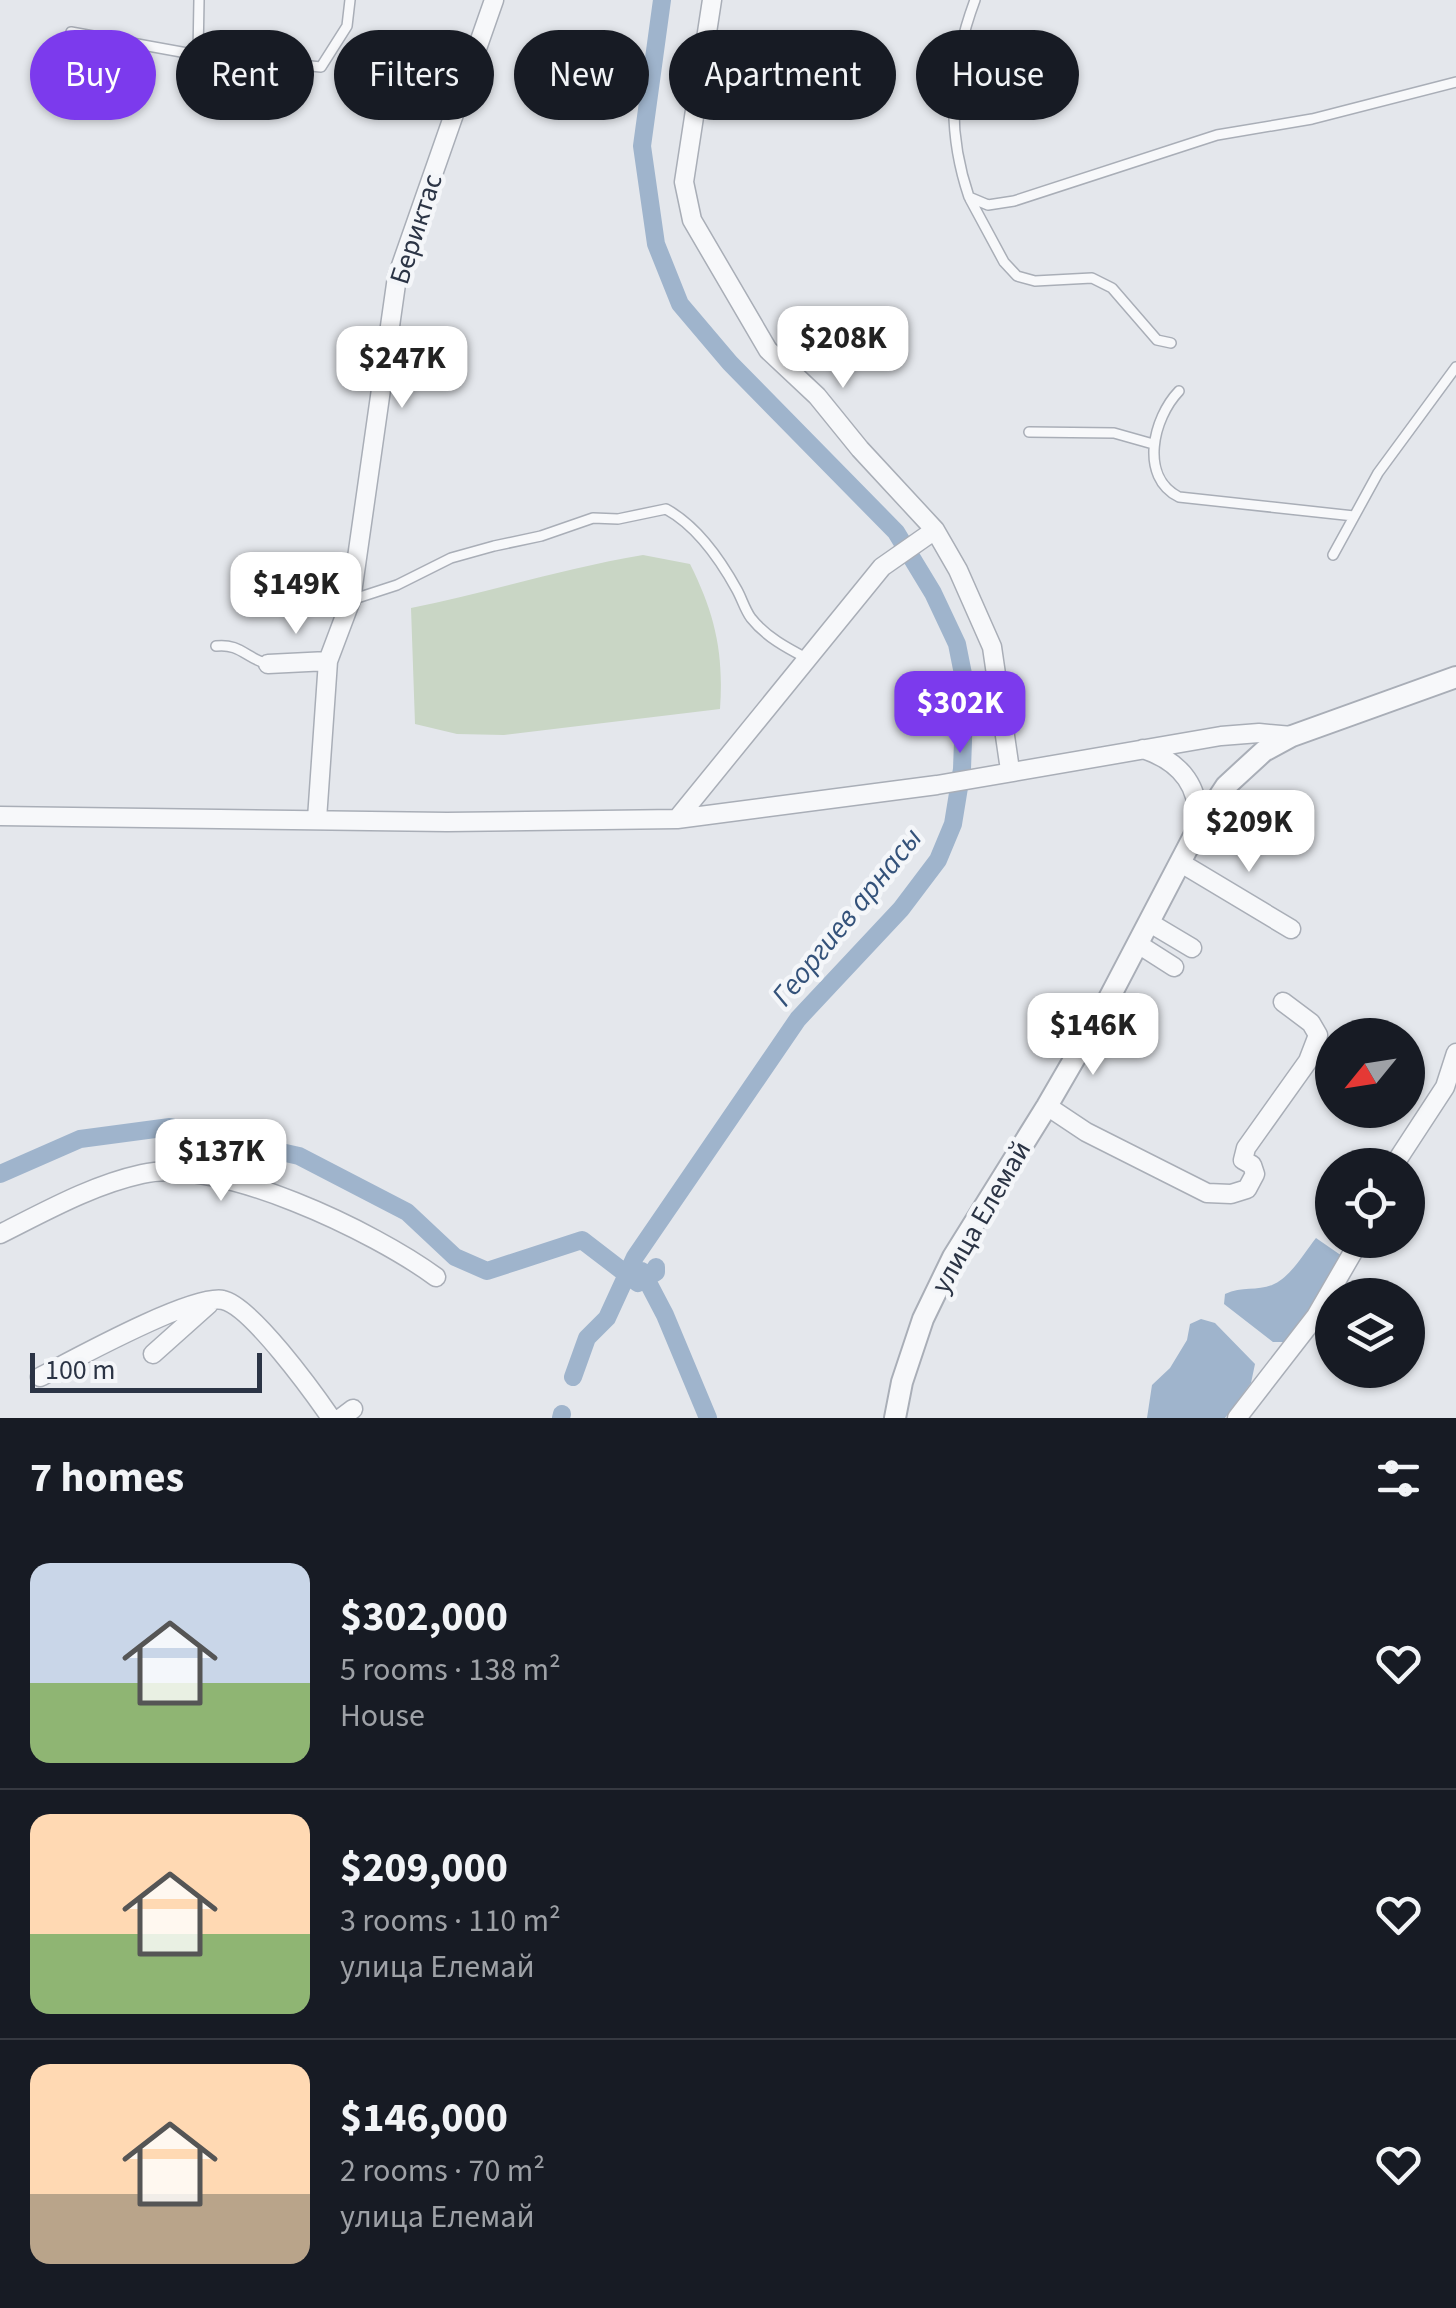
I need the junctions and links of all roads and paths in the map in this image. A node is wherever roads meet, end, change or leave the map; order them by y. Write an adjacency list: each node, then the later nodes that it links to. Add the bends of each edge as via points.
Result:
1 (199, 0): 6 (lane)
2 (350, 0): 7 (lane, via 347,26 321,67)
3 (712, 0): 16 (street, via 684,182 692,220 768,350 817,396)
4 (975, 0): 9 (lane, via 955,63 952,101 954,142)
5 (491, 2): 18 (street, Бериктас, via 397,276)
6 (198, 30)
7 (314, 66)
8 (1456, 82): 9 (lane, via 1217,135 1014,201 988,204)
9 (969, 197): 10 (lane, via 1017,276 1092,278 1112,288 1157,340)
10 (1170, 342)
11 (1456, 367): 15 (lane)
12 (1179, 391): 14 (lane)
13 (1029, 432): 14 (lane, via 1114,433)
14 (1153, 444): 15 (lane, via 1165,490 1179,496)
15 (1354, 516): 17 (lane)
16 (932, 532): 20 (street, via 882,567); 26 (street, via 958,570 992,646)
17 (1333, 555)
18 (351, 600): 20 (lane, via 480,550 593,518 666,508 706,544 760,627); 21 (street, Бериктас)
19 (216, 646): 22 (lane, via 230,644)
20 (808, 659): 29 (street)
21 (328, 661): 22 (street); 28 (street, Бериктас)
22 (268, 664)
23 (1456, 677): 24 (street, улица Елемай)
24 (1292, 736): 25 (street, via 1240,735); 30 (street, улица Елемай, via 1226,786)
25 (1141, 748): 26 (street); 30 (street, via 1189,778)
26 (1001, 772): 29 (street)
27 (0, 816): 28 (street)
28 (317, 819): 29 (street)
29 (677, 819)
30 (1197, 830): 31 (street, улица Елемай)
31 (1181, 864): 32 (street, улица Елемай); 33 (street)
32 (1150, 923): 34 (street, улица Елемай); 35 (street)
33 (1292, 929)
34 (1138, 944): 36 (street); 39 (street, улица Елемай)
35 (1192, 948)
36 (1174, 967)
37 (1283, 1002): 39 (street, via 1318,1034 1308,1061 1246,1148 1243,1160 1255,1174 1247,1188 1207,1193)
38 (1456, 1053): 40 (street, via 1445,1087)
39 (1047, 1106): 48 (street, улица Елемай, via 945,1272 923,1319)
40 (1405, 1148)
41 (0, 1234): 43 (street, via 76,1196 145,1173 191,1172 314,1209)
42 (1350, 1258): 49 (street, via 1316,1316)
43 (436, 1277)
44 (216, 1299): 45 (street); 46 (street); 47 (street, via 235,1305 274,1344)
45 (153, 1354)
46 (40, 1377)
47 (330, 1418)
48 (895, 1418)
49 (1237, 1418)

